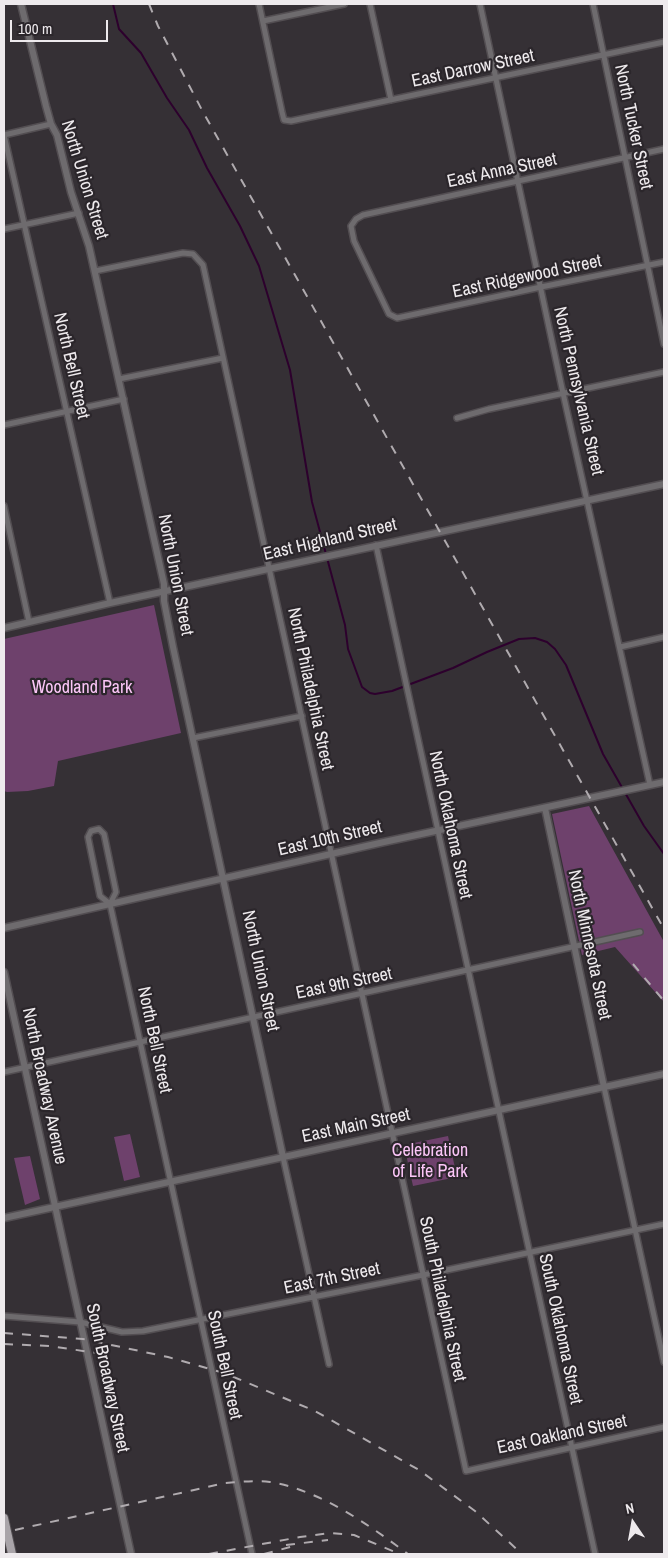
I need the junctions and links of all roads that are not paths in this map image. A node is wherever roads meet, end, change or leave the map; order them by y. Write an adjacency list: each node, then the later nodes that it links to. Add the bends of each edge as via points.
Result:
1 (21, 4): 12 (street, North Union Street)
2 (259, 4): 7 (street)
3 (344, 4): 7 (street)
4 (370, 4): 11 (street)
5 (480, 4): 10 (street, North Pennsylvania Street)
6 (593, 4): 9 (street, North Tucker Street)
7 (263, 21): 11 (street, East Darrow Street, via 284,120 296,121)
8 (664, 42): 9 (street, East Darrow Street)
9 (604, 54): 10 (street, East Darrow Street); 15 (street, North Tucker Street)
10 (497, 78): 11 (street, East Darrow Street); 16 (street, North Pennsylvania Street)
11 (391, 100)
12 (52, 124): 13 (street); 17 (street, North Union Street)
13 (4, 135): 18 (street, North Bell Street)
14 (664, 149): 15 (street, East Anna Street)
15 (626, 158): 16 (street, East Anna Street); 21 (street, North Tucker Street)
16 (518, 182): 23 (street, North Pennsylvania Street); 24 (street, East Anna Street, via 356,219 351,226 354,241 389,314)
17 (79, 212): 18 (street); 22 (street, North Union Street)
18 (25, 224): 19 (street); 31 (street, North Bell Street)
19 (4, 229)
20 (664, 262): 21 (street, East Ridgewood Street)
21 (648, 266): 23 (street, East Ridgewood Street); 25 (street, North Tucker Street)
22 (95, 271): 26 (street, North Philadelphia Street, via 184,253 193,254 203,265); 28 (street, North Union Street)
23 (541, 287): 24 (street, East Ridgewood Street); 29 (street, North Pennsylvania Street)
24 (396, 318)
25 (664, 344)
26 (223, 358): 28 (street); 38 (street, North Philadelphia Street)
27 (664, 372): 29 (street)
28 (119, 379): 30 (street, North Union Street)
29 (564, 393): 32 (street); 35 (street, North Pennsylvania Street)
30 (124, 399): 31 (street); 39 (street, North Union Street)
31 (68, 411): 33 (street); 40 (street, North Bell Street)
32 (457, 418)
33 (4, 426)
34 (664, 484): 35 (street, East Highland Street)
35 (588, 499): 37 (street, East Highland Street); 44 (street, North Pennsylvania Street)
36 (4, 506): 41 (street)
37 (376, 545): 38 (street, East Highland Street); 50 (street, North Oklahoma Street)
38 (270, 569): 39 (street, East Highland Street); 45 (street, North Philadelphia Street)
39 (164, 592): 40 (street, East Highland Street); 46 (street, North Union Street)
40 (110, 603): 41 (street, East Highland Street)
41 (29, 622): 42 (street, East Highland Street)
42 (4, 628)
43 (664, 637): 44 (street)
44 (620, 647): 48 (street, North Pennsylvania Street)
45 (302, 716): 46 (street); 51 (street, North Philadelphia Street)
46 (193, 738): 52 (street, North Union Street)
47 (664, 782): 48 (street, East 10th Street)
48 (650, 785): 49 (street, East 10th Street)
49 (545, 808): 50 (street, East 10th Street); 56 (street, North Minnesota Street)
50 (438, 831): 51 (street, East 10th Street); 57 (street, North Oklahoma Street)
51 (332, 854): 52 (street, East 10th Street); 59 (street, North Philadelphia Street)
52 (224, 878): 53 (street, East 10th Street); 60 (street, North Union Street)
53 (110, 904): 53 (street, North Bell Street, via 116,892 104,834 99,829 91,831 88,837 100,896); 54 (street, East 10th Street); 61 (street, North Bell Street)
54 (4, 928)
55 (640, 932): 56 (street, East 9th Street)
56 (575, 948): 57 (street, East 9th Street); 65 (street, North Minnesota Street)
57 (468, 971): 59 (street, East 9th Street); 66 (street, North Oklahoma Street)
58 (4, 972): 62 (street, North Broadway Avenue)
59 (362, 994): 60 (street, East 9th Street); 67 (street, North Philadelphia Street)
60 (254, 1017): 61 (street, East 9th Street); 68 (street, North Union Street)
61 (140, 1042): 62 (street, East 9th Street); 69 (street, North Bell Street)
62 (25, 1068): 63 (street, East 9th Street); 70 (street, North Broadway Avenue)
63 (4, 1072)
64 (664, 1074): 65 (street, East Main Street)
65 (604, 1087): 66 (street, East Main Street); 73 (street)
66 (499, 1110): 67 (street, East Main Street); 74 (street, South Oklahoma Street)
67 (392, 1133): 68 (street, East Main Street); 75 (street, South Philadelphia Street)
68 (284, 1157): 69 (street, East Main Street); 76 (street)
69 (170, 1182): 70 (street, East Main Street); 78 (street, South Bell Street)
70 (55, 1207): 71 (street, East Main Street); 79 (street, South Broadway Street)
71 (4, 1218)
72 (664, 1224): 73 (street, East 7th Street)
73 (636, 1229): 74 (street, East 7th Street); 80 (street)
74 (528, 1252): 75 (street, East 7th Street); 83 (street, South Oklahoma Street)
75 (423, 1275): 76 (street, East 7th Street); 84 (street, South Philadelphia Street)
76 (314, 1297): 78 (street, East 7th Street); 81 (street)
77 (4, 1316): 79 (street, East 7th Street)
78 (201, 1320): 79 (street, East 7th Street, via 122,1332); 88 (street, South Bell Street)
79 (80, 1322): 87 (street, South Broadway Street)
80 (664, 1362)
81 (329, 1364)
82 (664, 1427): 83 (street, East Oakland Street)
83 (572, 1447): 84 (street, East Oakland Street); 89 (street, South Oklahoma Street)
84 (466, 1471)
85 (4, 1518): 86 (main road)
86 (12, 1554)
87 (131, 1554)
88 (252, 1554)
89 (595, 1554)

